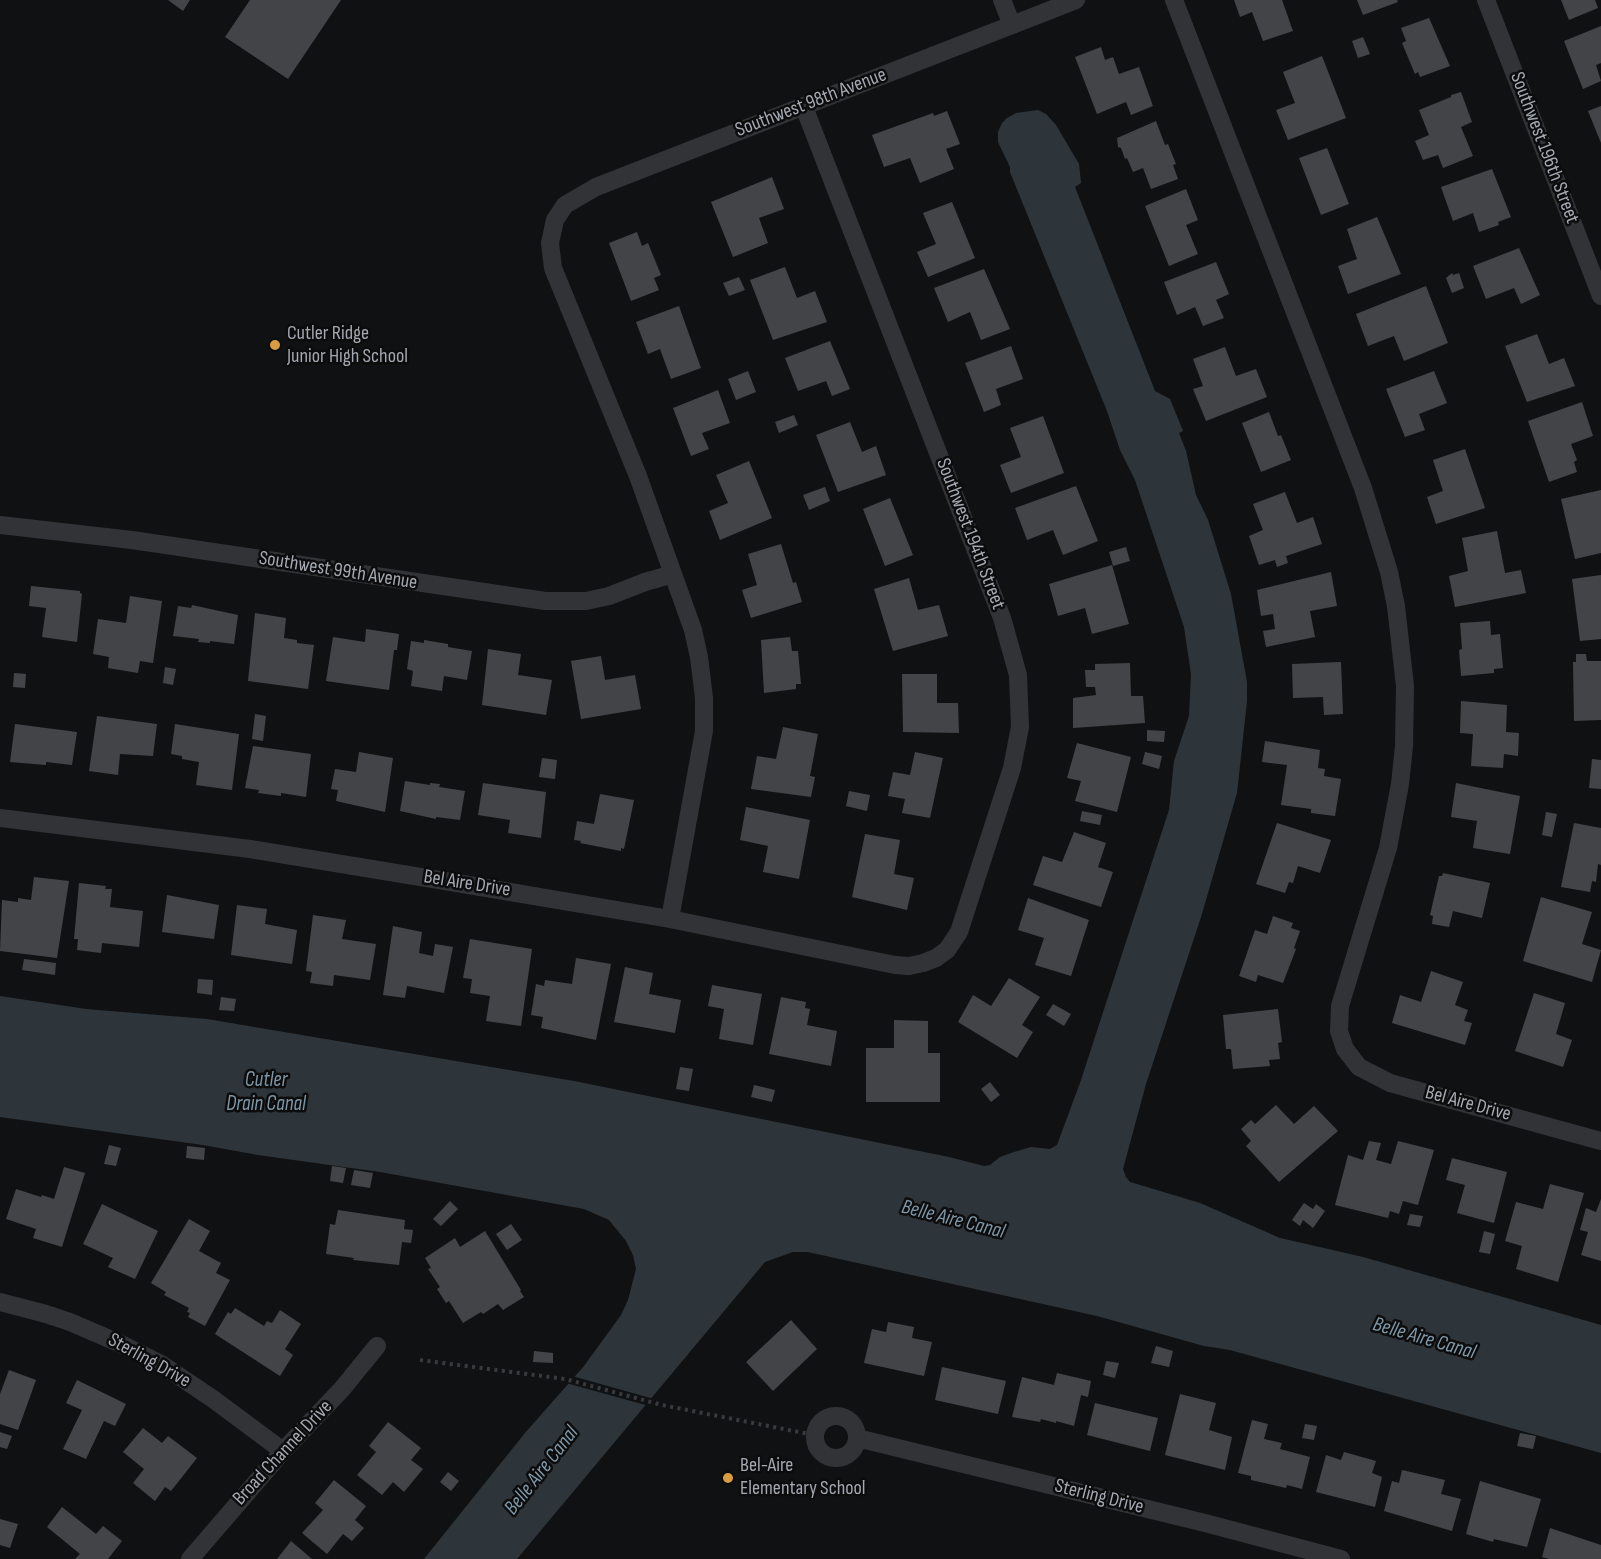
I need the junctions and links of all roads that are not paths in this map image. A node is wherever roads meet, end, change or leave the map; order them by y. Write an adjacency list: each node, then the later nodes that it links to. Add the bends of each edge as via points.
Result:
1 (1002, 0): 5 (street)
2 (1076, 0): 5 (street, Southwest 98th Avenue)
3 (1174, 0): 13 (street, Bel Aire Drive, via 1363,488 1396,606 1405,686 1400,784 1386,857 1340,1006 1345,1049 1359,1067 1390,1083)
4 (1486, 0): 7 (street, Southwest 196th Street)
5 (1012, 25): 6 (street, Southwest 98th Avenue)
6 (804, 106): 9 (street, Southwest 98th Avenue, via 596,187 565,205 555,220 550,243 553,268 638,476); 12 (street, Southwest 194th Street, via 1002,618 1018,675 1020,727 1012,768 959,932 947,950)
7 (1601, 296)
8 (0, 525): 9 (street, Southwest 99th Avenue, via 132,540 544,602 586,601)
9 (673, 574): 11 (street, via 698,651 705,724)
10 (0, 818): 11 (street, Bel Aire Drive, via 250,849)
11 (670, 919): 12 (street, Bel Aire Drive, via 895,965)
12 (930, 961)
13 (1601, 1141)
14 (0, 1302): 17 (street, Sterling Drive, via 70,1322 161,1364)
15 (377, 1346): 17 (street, Broad Channel Drive)
16 (857, 1438): 16 (street, via 852,1451 834,1459 821,1454 814,1435 826,1418 841,1416 853,1424); 19 (street, Sterling Drive)
17 (283, 1451): 18 (street, Broad Channel Drive)
18 (190, 1559)
19 (1341, 1559)

